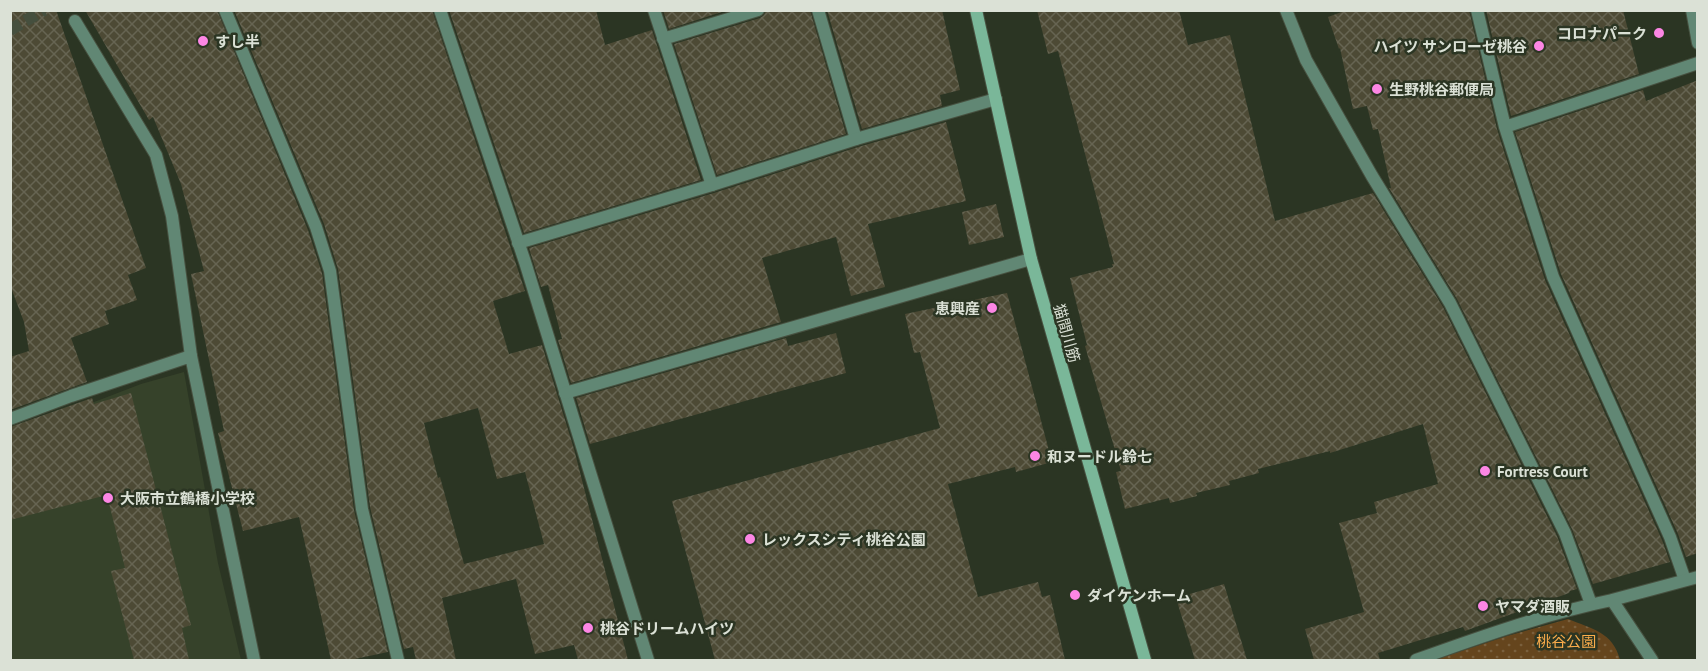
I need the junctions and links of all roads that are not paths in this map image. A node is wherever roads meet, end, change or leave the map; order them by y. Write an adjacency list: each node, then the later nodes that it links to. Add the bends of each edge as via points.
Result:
1 (225, 10): 27 (street, via 316,227 330,271 362,509)
2 (440, 10): 18 (street)
3 (654, 10): 11 (street)
4 (758, 10): 11 (street)
5 (818, 10): 16 (street)
6 (976, 10): 14 (street, 猫間川筋)
7 (1286, 10): 25 (street, via 1306,60 1468,337 1565,533)
8 (1477, 10): 15 (street)
9 (1692, 10): 12 (street)
10 (75, 21): 20 (street, via 156,155 171,216)
11 (663, 39): 17 (street)
12 (1698, 43)
13 (1698, 63): 15 (street)
14 (996, 99): 16 (street); 19 (street, 猫間川筋)
15 (1505, 127): 23 (street, via 1552,277)
16 (856, 139): 17 (street)
17 (712, 185): 18 (street)
18 (518, 243): 21 (street)
19 (1031, 259): 21 (street); 29 (street, 猫間川筋)
20 (191, 356): 22 (street); 26 (street)
21 (565, 393): 28 (street)
22 (10, 419)
23 (1691, 579): 24 (street)
24 (1612, 600): 25 (street); 31 (street)
25 (1591, 604): 30 (street, via 1484,635)
26 (254, 660)
27 (398, 660)
28 (648, 660)
29 (1145, 660)
30 (1416, 660)
31 (1652, 660)

